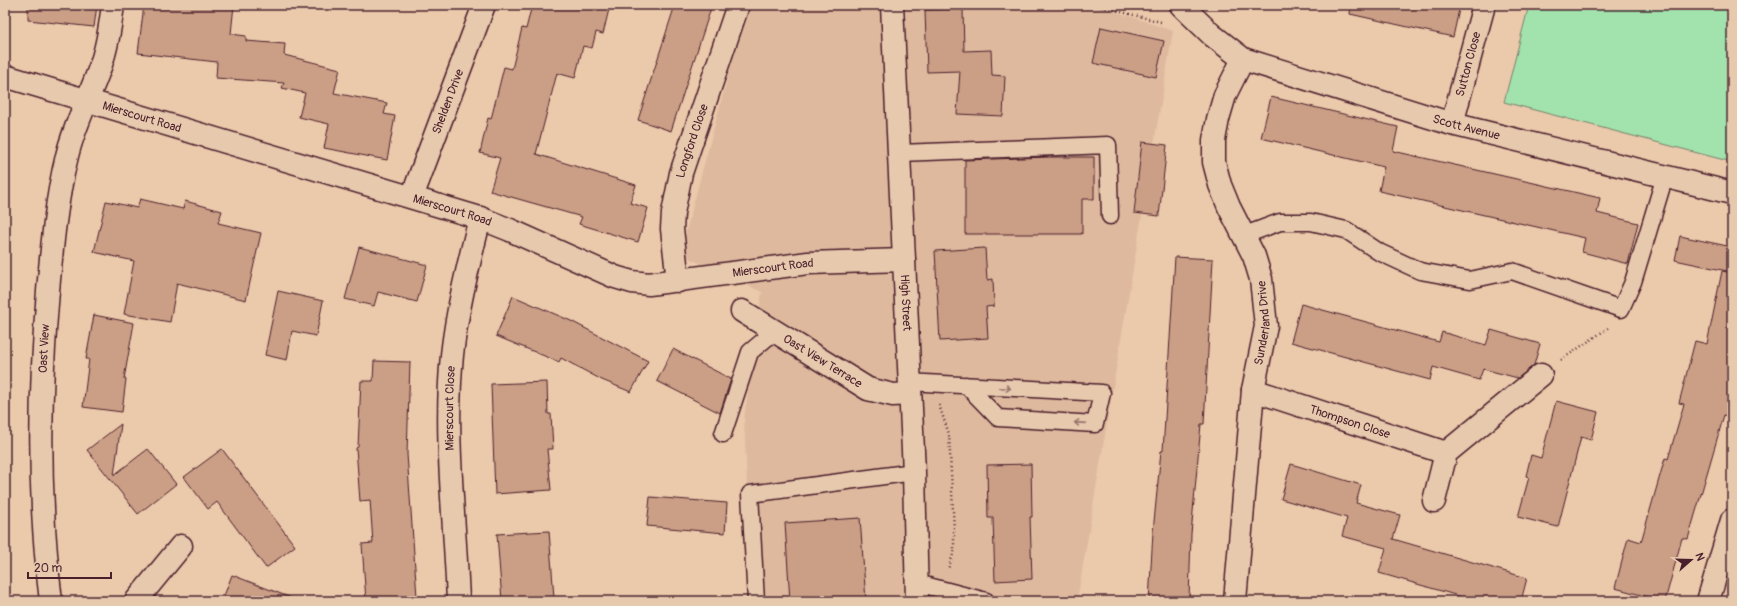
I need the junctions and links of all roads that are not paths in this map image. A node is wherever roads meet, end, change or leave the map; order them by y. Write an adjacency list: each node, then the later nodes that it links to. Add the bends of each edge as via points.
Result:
1 (113, 5): 9 (street, Oast View, via 102,62)
2 (484, 5): 14 (street, Shelden Drive)
3 (738, 5): 19 (street, Longford Close, via 681,173 672,229)
4 (892, 5): 11 (street, High Street)
5 (1181, 5): 7 (street, Scott Avenue, via 1212,35)
6 (1484, 5): 10 (street, Sutton Close)
7 (1243, 59): 10 (street, Scott Avenue); 17 (street, Sunderland Drive, via 1225,95 1214,140 1214,162 1229,207)
8 (5, 76): 9 (street, Mierscourt Road)
9 (86, 101): 14 (street, Mierscourt Road); 33 (street, Oast View, via 67,154 58,197 45,325 42,423 45,543)
10 (1452, 124): 12 (street, Scott Avenue)
11 (900, 153): 15 (lane, via 1108,145); 18 (street, High Street)
12 (1665, 176): 13 (street, Scott Avenue); 17 (lane, via 1633,282 1621,309 1512,271 1470,280 1420,271 1379,252 1346,230 1311,222 1280,222)
13 (1732, 193)
14 (412, 197): 16 (street, Mierscourt Road)
15 (1110, 216)
16 (480, 218): 19 (street, Mierscourt Road, via 615,277 649,284); 35 (street, Mierscourt Close, via 467,272 452,356 450,464)
17 (1245, 235): 25 (street, Sunderland Drive, via 1261,279 1265,303 1266,326)
18 (904, 260): 19 (street, Mierscourt Road, via 808,263); 24 (street, High Street)
19 (678, 281)
20 (742, 311): 21 (street, Oast View Terrace)
21 (775, 331): 24 (street, Oast View Terrace, via 868,388 893,395); 26 (lane, via 750,352)
22 (1541, 375): 27 (street)
23 (966, 385): 23 (lane, one-way to 23, via 1062,391 1102,393 1095,424 998,418); 24 (lane)
24 (909, 388): 28 (street, High Street)
25 (1253, 390): 27 (street, Thompson Close); 38 (street, Sunderland Drive)
26 (723, 434)
27 (1446, 453): 29 (street)
28 (914, 472): 32 (street, High Street); 36 (lane, via 750,494)
29 (1434, 501)
30 (1732, 520): 39 (street)
31 (181, 546): 34 (street)
32 (917, 592): 37 (lane)
33 (51, 601)
34 (136, 601)
35 (458, 601)
36 (756, 601)
37 (986, 601)
38 (1235, 601)
39 (1708, 601)

